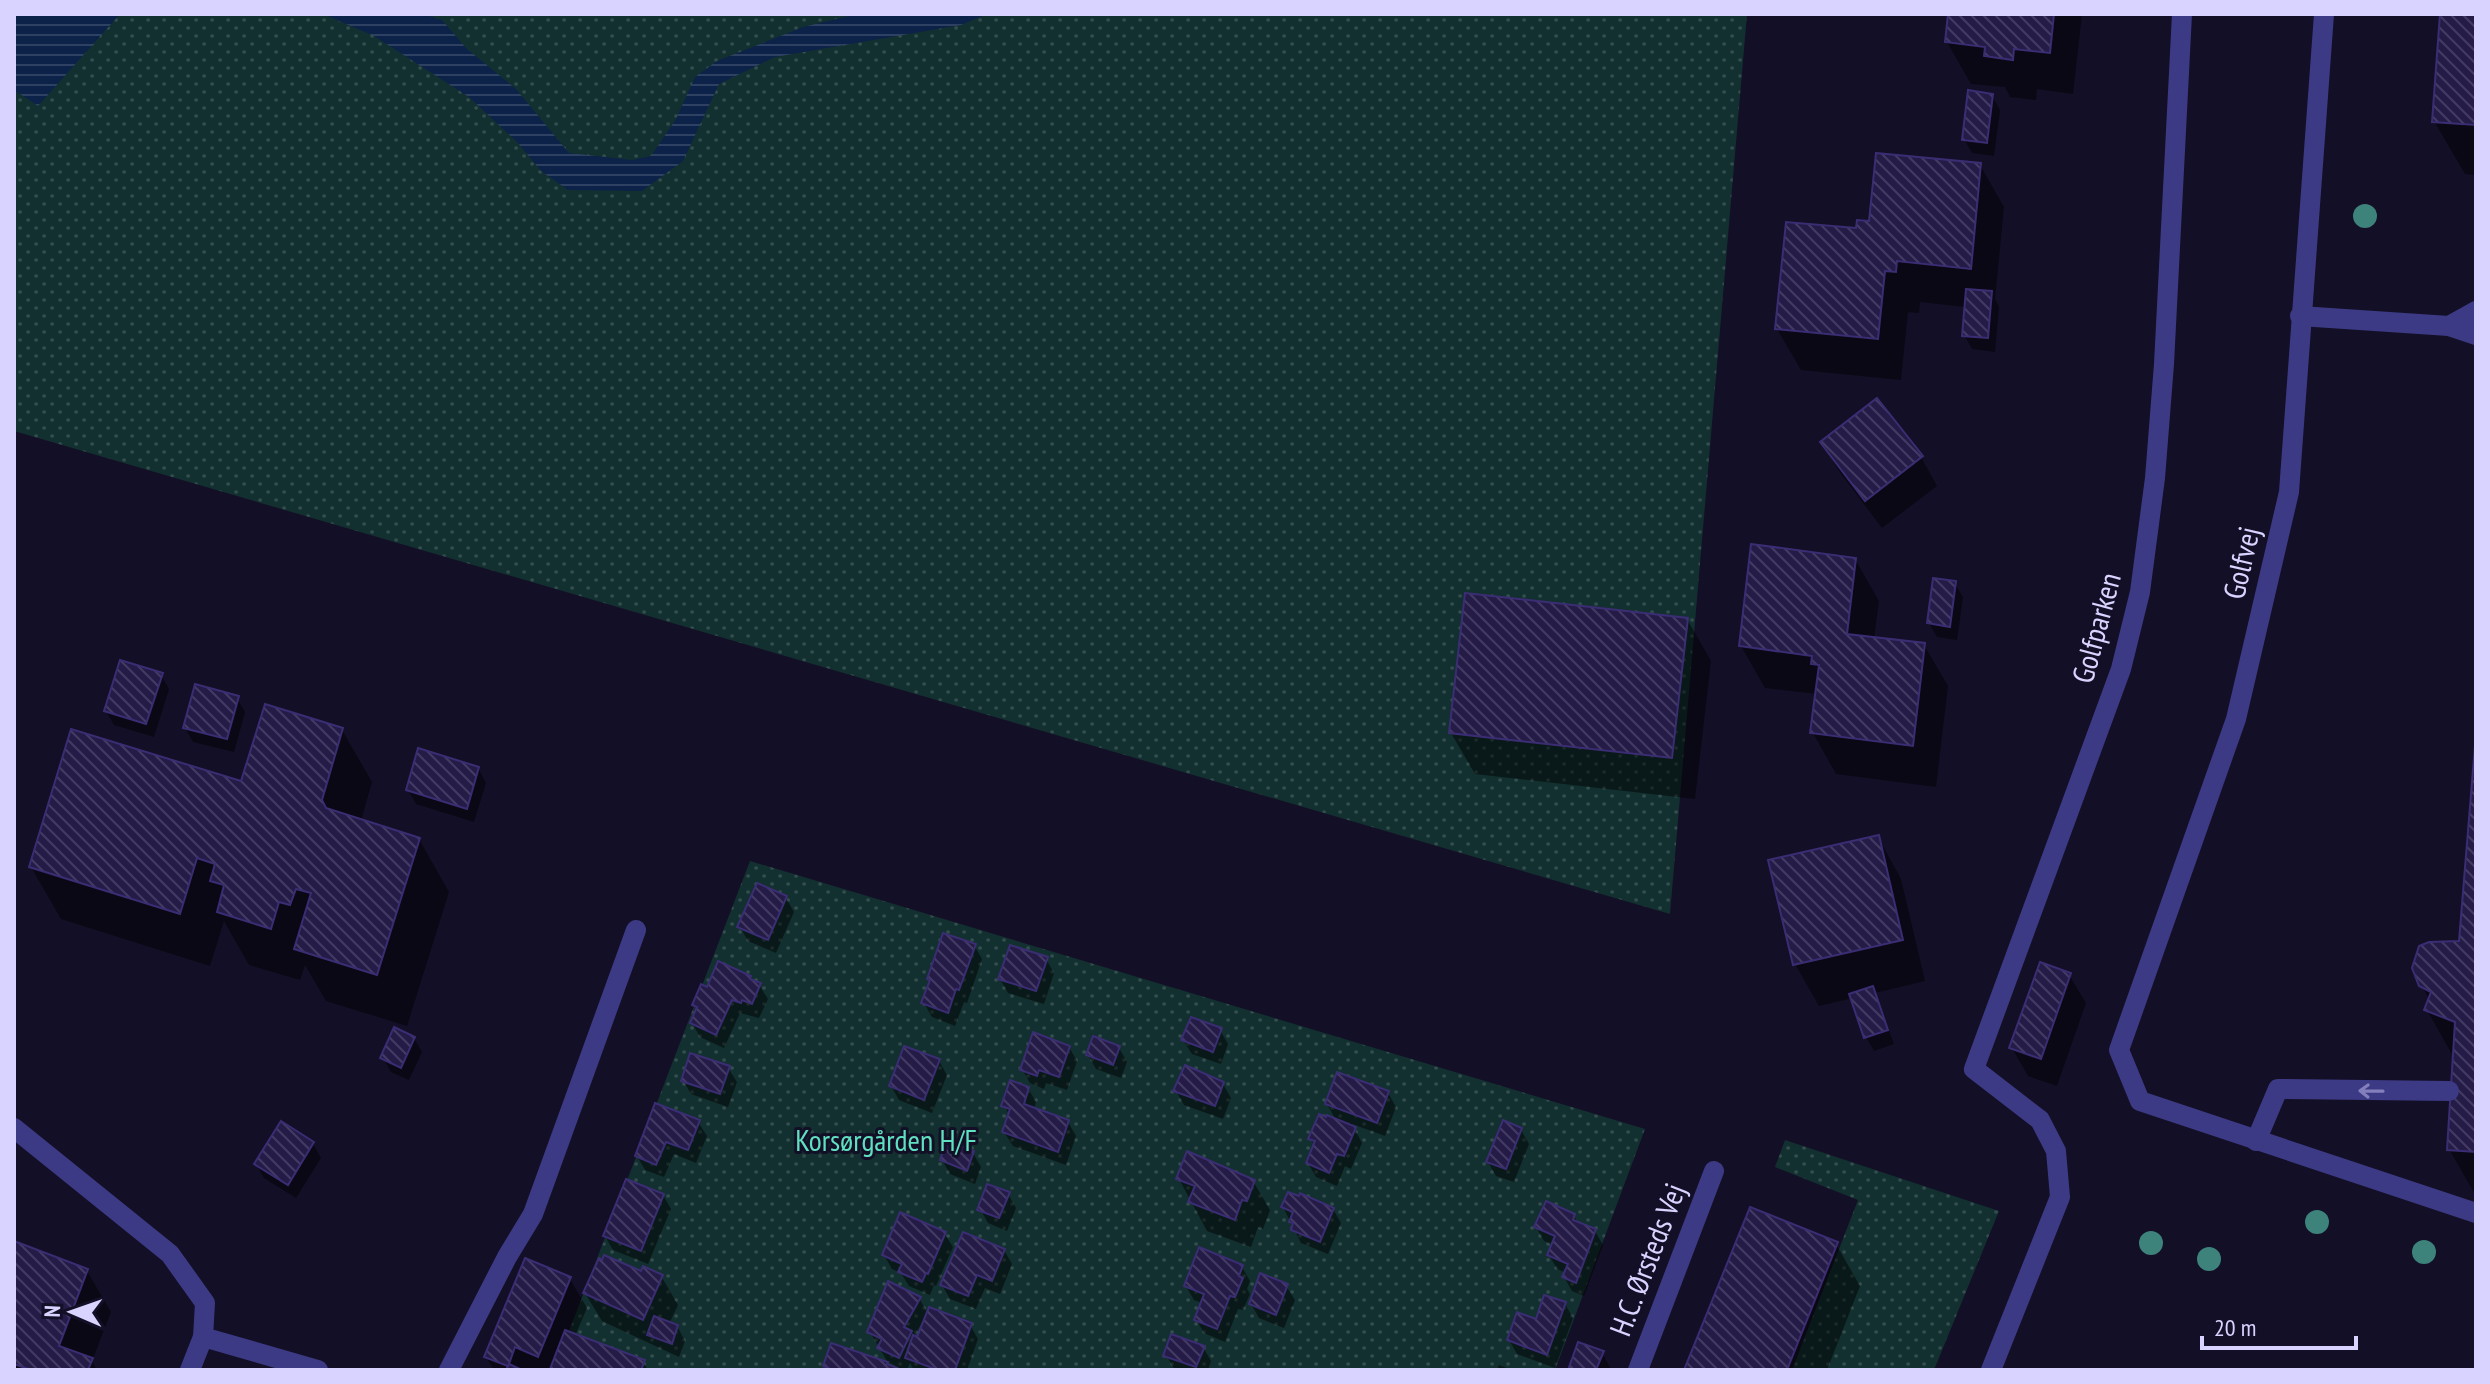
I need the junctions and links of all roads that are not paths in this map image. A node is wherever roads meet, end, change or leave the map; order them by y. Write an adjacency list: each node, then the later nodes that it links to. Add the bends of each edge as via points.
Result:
1 (2182, 14): 18 (street, Golfparken, via 2164,364 2140,592 2121,669 1974,1069 2040,1120 2056,1151 2060,1197)
2 (2324, 14): 4 (street, Golfvej)
3 (2476, 311): 5 (street)
4 (2300, 316): 5 (street); 10 (street, Golfvej, via 2289,492 2236,719 2119,1050 2140,1101)
5 (2449, 326): 6 (street)
6 (2476, 335)
7 (636, 930): 16 (street, via 533,1214)
8 (2449, 1091): 10 (street, one-way to 10, via 2278,1089)
9 (14, 1128): 13 (street, via 170,1254 205,1303)
10 (2256, 1141): 12 (street)
11 (1714, 1171): 17 (street, H.C. Ørsteds Vej)
12 (2476, 1213)
13 (203, 1337): 14 (street); 15 (street)
14 (190, 1370)
15 (318, 1370)
16 (449, 1370)
17 (1638, 1370)
18 (1991, 1370)

